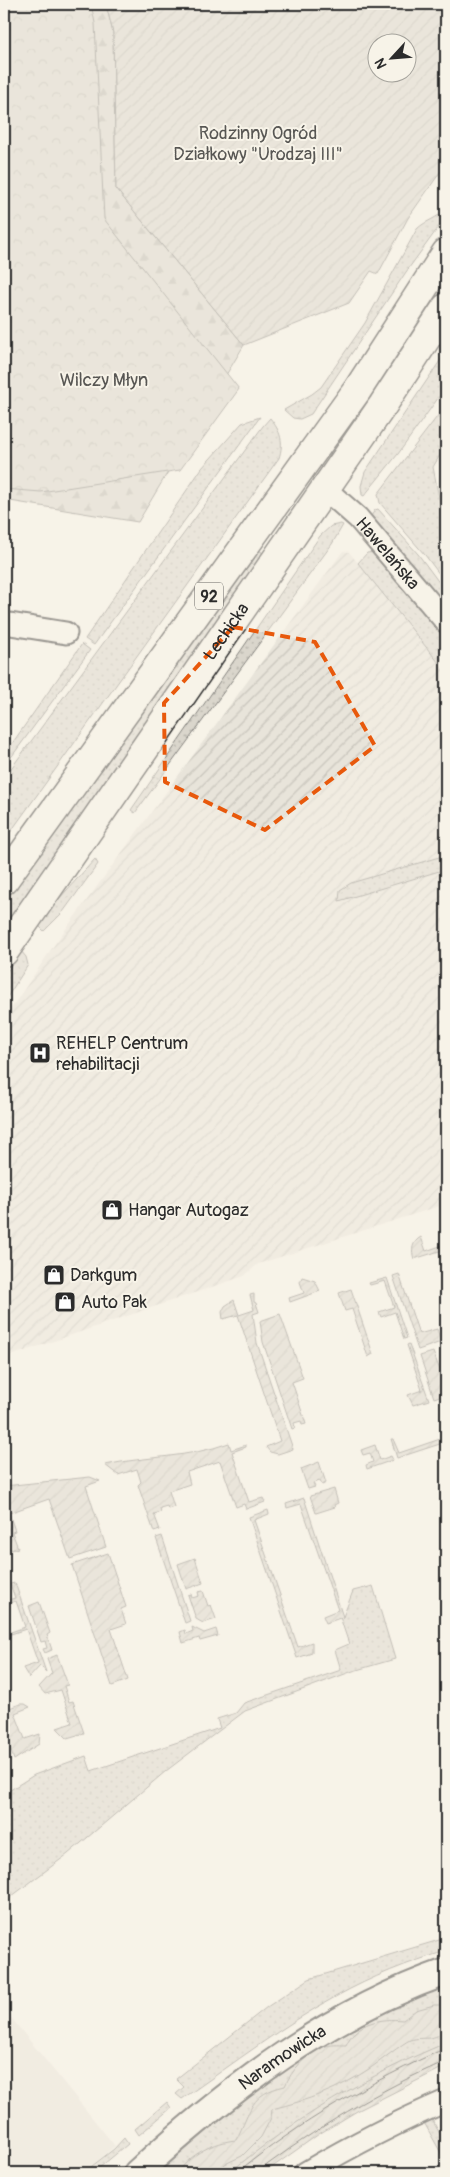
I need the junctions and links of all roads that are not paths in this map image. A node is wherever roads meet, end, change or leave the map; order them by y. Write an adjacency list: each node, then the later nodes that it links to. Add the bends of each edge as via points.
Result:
1 (446, 253): 7 (main road, Lechicka / 92, via 352,396)
2 (446, 308): 3 (main road, Lechicka / 92)
3 (325, 490): 4 (street, Hawelańska, via 358,518); 8 (main road, Lechicka / 92)
4 (446, 622)
5 (4, 623): 6 (street)
6 (66, 633)
7 (4, 880)
8 (7, 944)
9 (446, 1972): 11 (street, Naramowicka, via 366,2005 293,2048 232,2093)
10 (446, 2101): 12 (street, via 398,2121)
11 (137, 2173)
12 (305, 2173)

